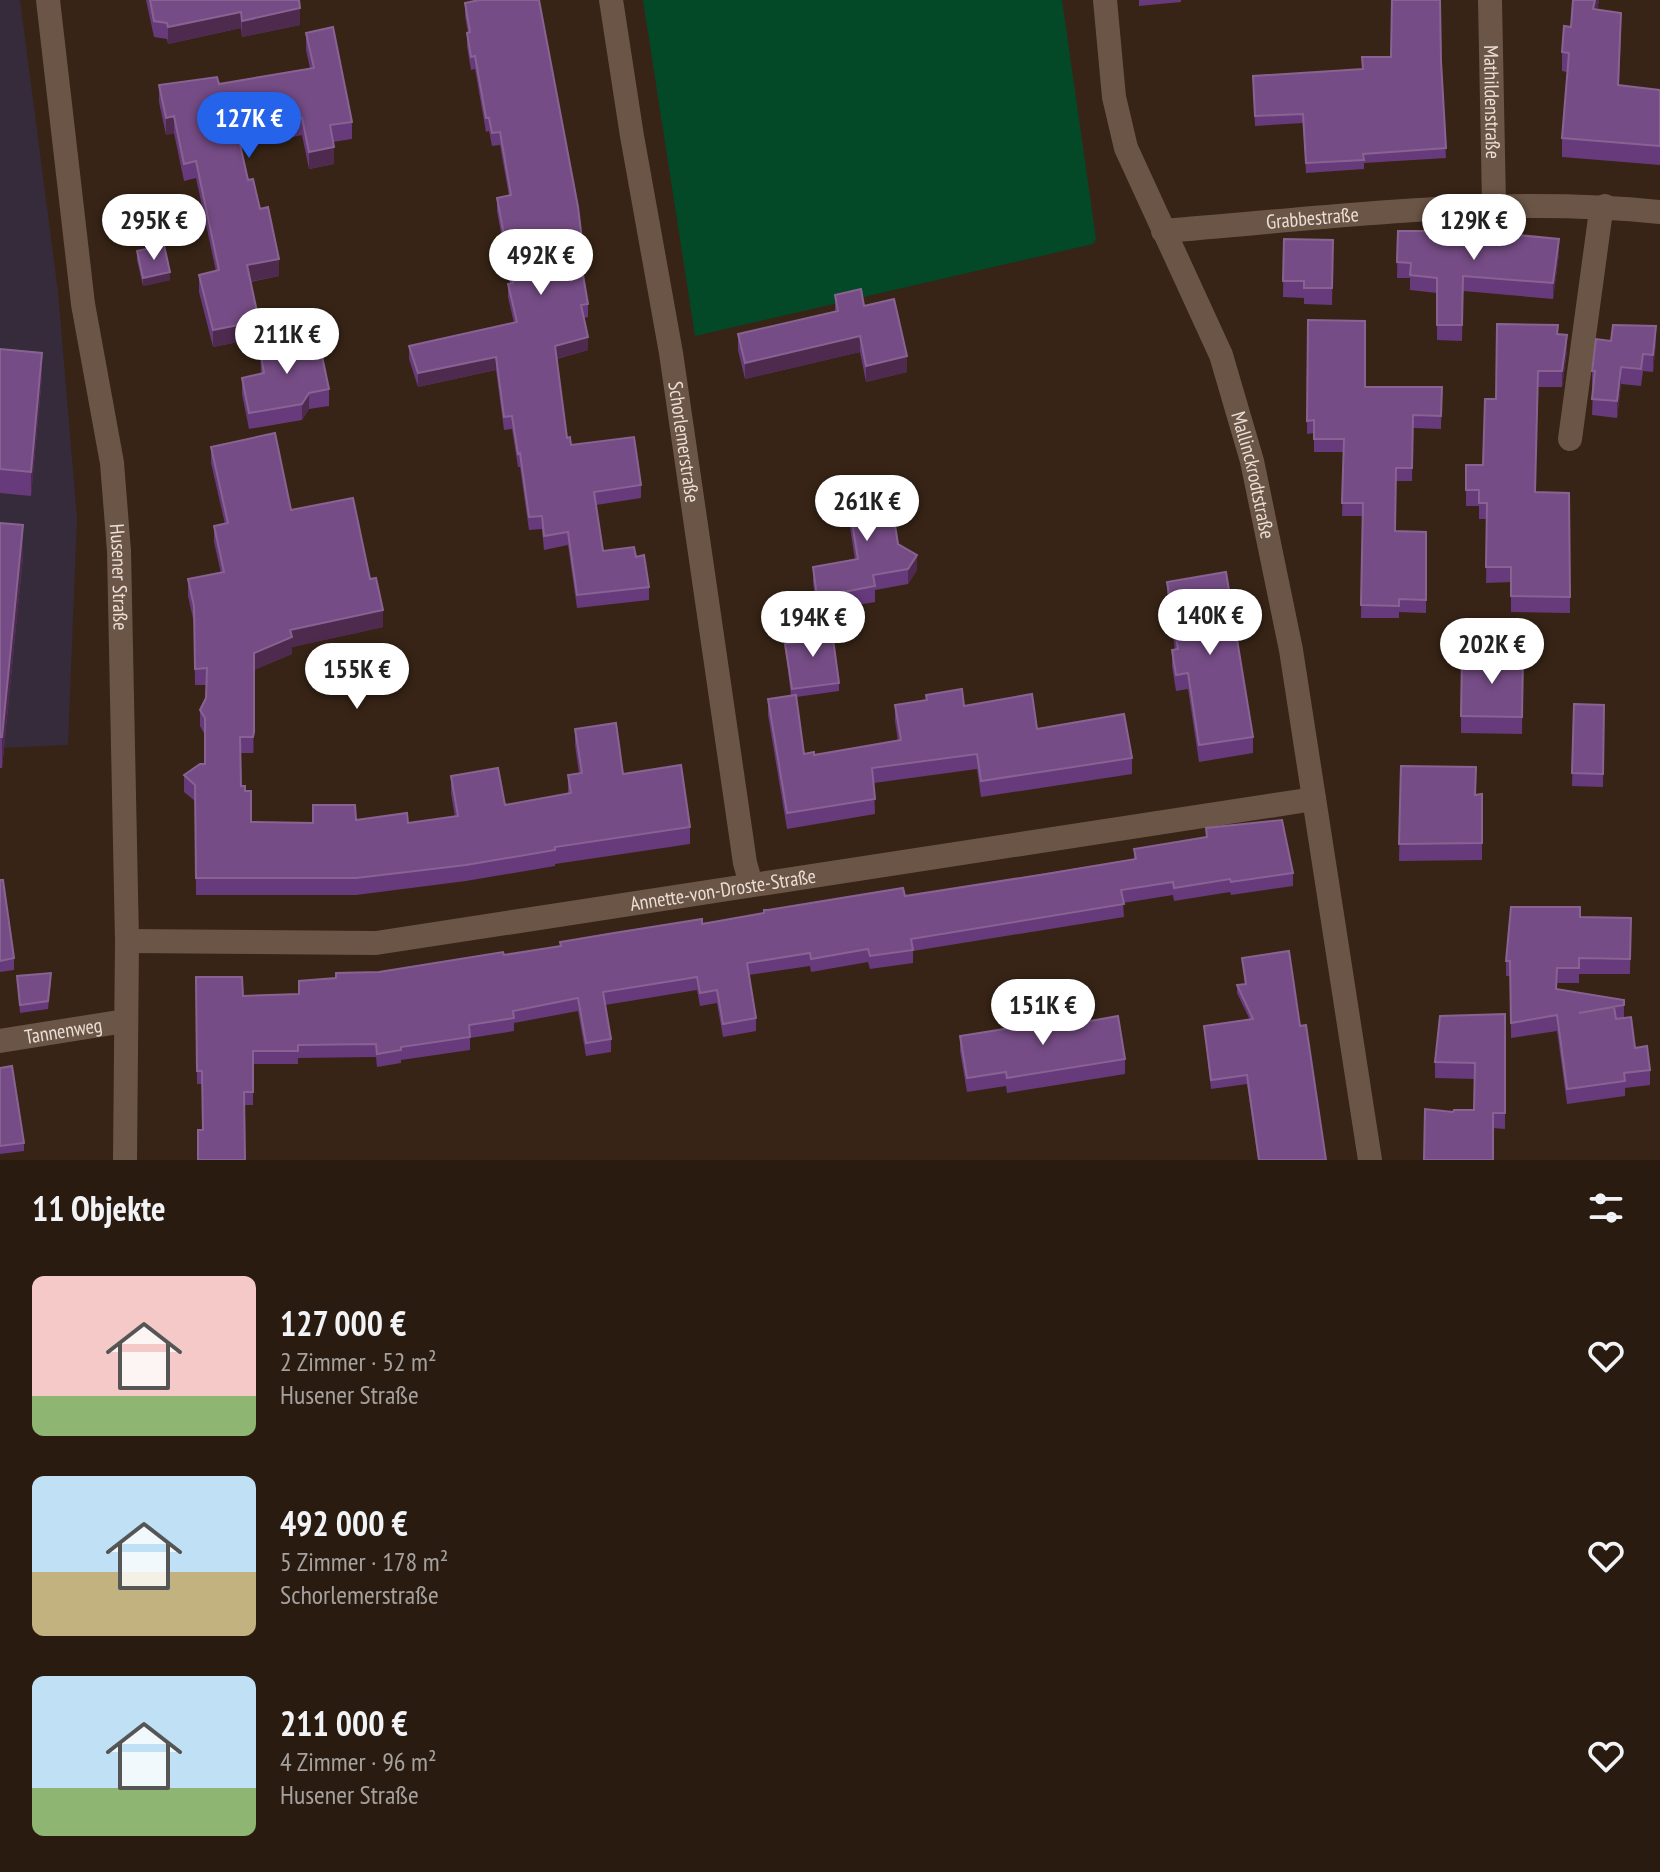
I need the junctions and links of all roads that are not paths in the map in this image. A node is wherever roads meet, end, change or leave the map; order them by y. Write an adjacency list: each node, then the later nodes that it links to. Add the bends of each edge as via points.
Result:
1 (48, 0): 12 (street, Husener Straße, via 83,304 112,463)
2 (611, 0): 11 (street, Schorlemerstraße, via 671,353)
3 (1105, 0): 8 (street, Mallinckrodtstraße, via 1114,97 1126,148)
4 (1490, 0): 5 (street, Mathildenstraße)
5 (1494, 204): 6 (street, Grabbestraße); 8 (street, Grabbestraße)
6 (1605, 206): 7 (street, Grabbestraße); 9 (street)
7 (1660, 212)
8 (1163, 231): 10 (street, Mallinckrodtstraße, via 1221,355 1252,461 1291,650)
9 (1570, 439)
10 (1314, 799): 11 (street, Annette-von-Droste-Straße); 16 (street, Mallinckrodtstraße)
11 (751, 884): 12 (street, Annette-von-Droste-Straße, via 376,943)
12 (127, 941): 13 (street, Husener Straße)
13 (125, 1021): 14 (street, Tannenweg); 15 (street, Husener Straße)
14 (0, 1041)
15 (125, 1160)
16 (1370, 1160)

